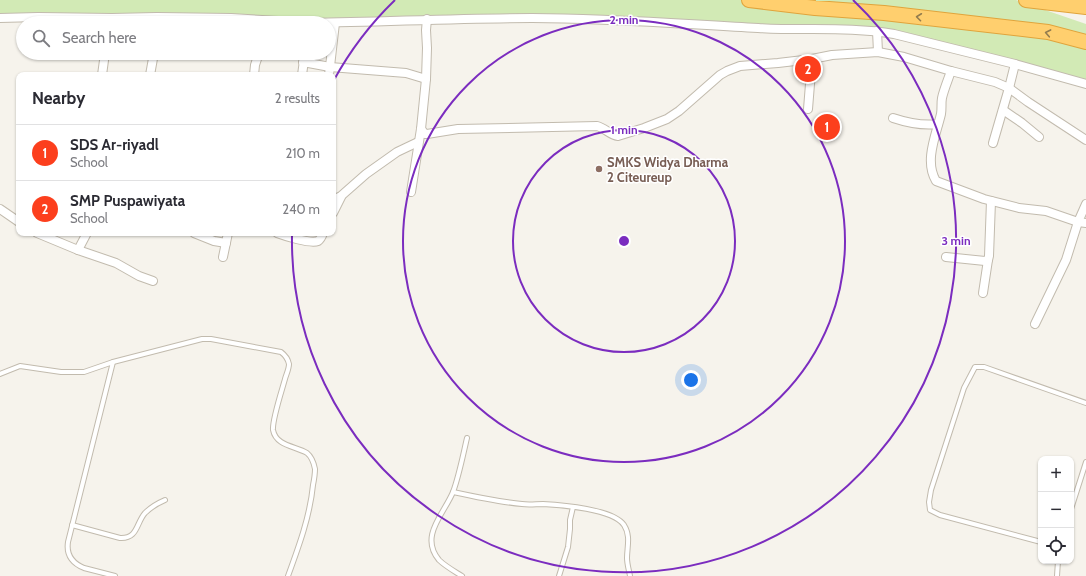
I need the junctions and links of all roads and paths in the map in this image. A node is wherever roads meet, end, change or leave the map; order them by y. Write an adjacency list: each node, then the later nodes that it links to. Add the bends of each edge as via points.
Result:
1 (749, 0): 9 (highway, one-way to 1, via 1048,32)
2 (1026, 0): 3 (highway)
3 (1086, 7)
4 (16, 17): 5 (street)
5 (0, 18)
6 (427, 19): 7 (street); 8 (street, via 610,20 778,29); 24 (street)
7 (336, 23)
8 (877, 31): 10 (street); 17 (street)
9 (1086, 42)
10 (878, 52): 11 (street); 19 (street)
11 (812, 59): 27 (street); 31 (street, via 740,66 726,71 667,119 618,136 597,126 458,129 427,134)
12 (105, 60): 20 (street)
13 (153, 60): 21 (street)
14 (257, 60): 22 (street)
15 (331, 60): 18 (street)
16 (303, 62): 18 (street); 23 (street)
17 (1015, 64): 25 (street); 26 (street)
18 (330, 71): 24 (street, via 406,73)
19 (951, 71): 26 (street); 30 (street, via 942,98)
20 (103, 72)
21 (151, 72)
22 (254, 72)
23 (302, 72)
24 (426, 79): 31 (street)
25 (1086, 84)
26 (1009, 88): 28 (street); 33 (street)
27 (808, 109)
28 (1003, 110): 32 (street); 35 (street)
29 (893, 118): 30 (street, via 928,126)
30 (938, 124): 39 (street, via 931,157 936,181)
31 (421, 130): 34 (street)
32 (1039, 137)
33 (1086, 140)
34 (418, 142): 36 (street); 37 (street, via 397,152 366,174)
35 (993, 143)
36 (411, 192)
37 (342, 196): 38 (street); 41 (street)
38 (336, 199)
39 (991, 201): 44 (street, via 1046,211); 55 (street)
40 (1086, 204): 44 (street)
41 (336, 207)
42 (0, 209): 43 (street)
43 (16, 220)
44 (1082, 222): 58 (street)
45 (44, 236): 52 (street)
46 (85, 236): 52 (street)
47 (202, 236): 51 (street)
48 (227, 236): 51 (street)
49 (286, 236): 50 (street, via 316,241)
50 (322, 236)
51 (226, 243): 53 (street)
52 (78, 250): 56 (street, via 116,263 138,276)
53 (223, 257)
54 (946, 257): 55 (street)
55 (988, 260): 57 (street)
56 (153, 281)
57 (983, 294)
58 (1034, 324)
59 (113, 362): 60 (lane, via 84,372 60,372 20,366); 68 (lane); 72 (lane, via 211,339 284,354 288,360 288,368 276,411 274,431 281,442 310,456 315,470 312,498 303,534)
60 (0, 374)
61 (1086, 403): 69 (lane, via 984,367 975,367 964,388 933,483 930,510 940,515)
62 (467, 438): 64 (lane)
63 (1086, 462): 66 (lane)
64 (453, 492): 67 (lane, via 523,504); 73 (lane, via 438,519 431,541 438,559)
65 (165, 500): 68 (lane, via 148,510 134,533 127,538)
66 (1074, 500)
67 (573, 507): 74 (lane, via 568,547); 75 (lane, via 603,512 622,523 629,538 627,560)
68 (72, 525): 71 (lane, via 67,546 72,560 84,568)
69 (1038, 541)
70 (1058, 564): 76 (lane)
71 (115, 576)
72 (288, 576)
73 (462, 576)
74 (559, 576)
75 (630, 576)
76 (1057, 576)

